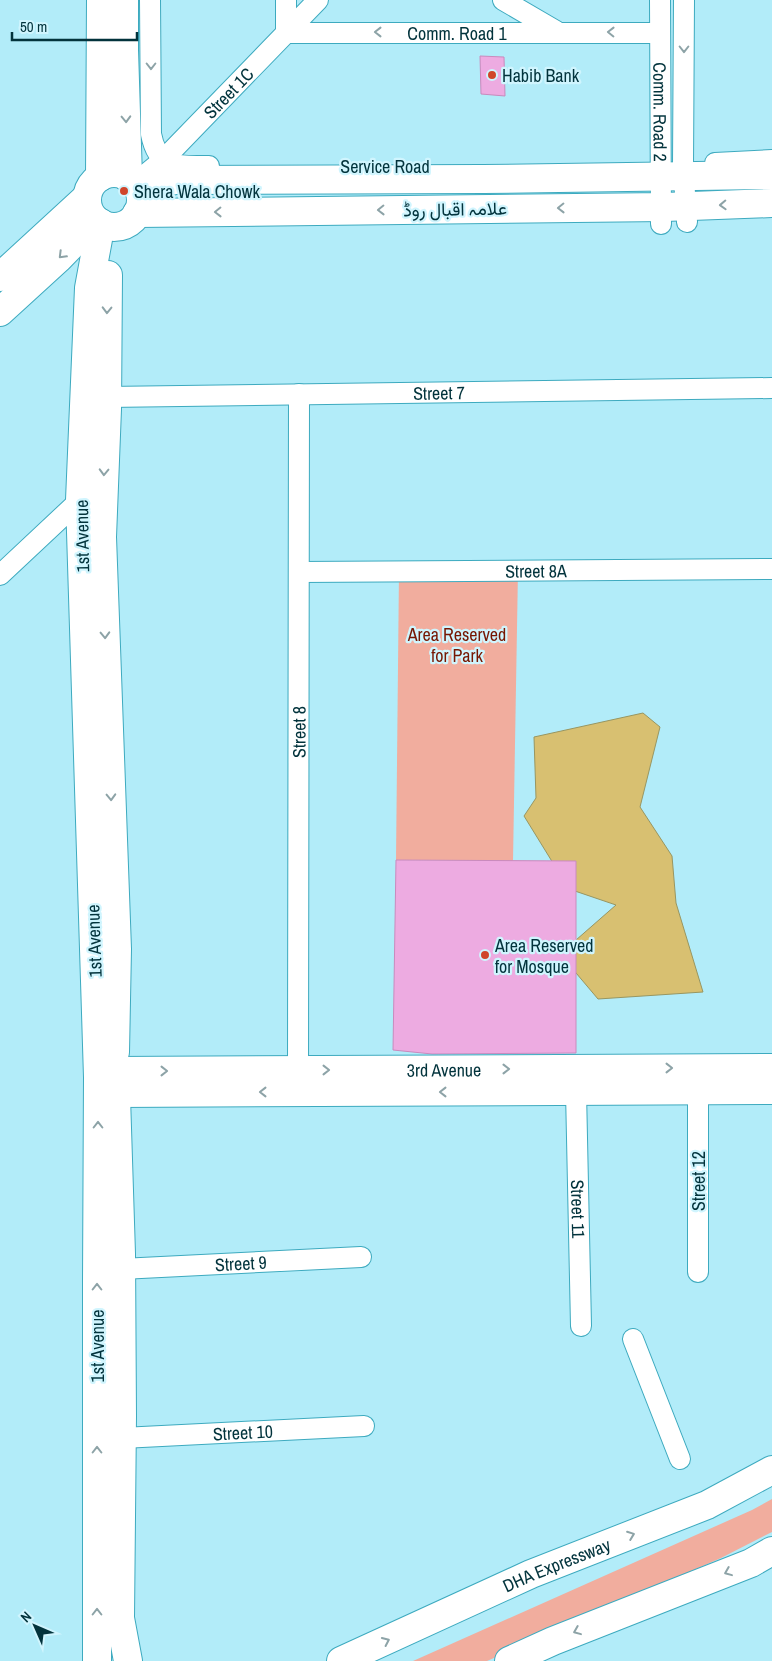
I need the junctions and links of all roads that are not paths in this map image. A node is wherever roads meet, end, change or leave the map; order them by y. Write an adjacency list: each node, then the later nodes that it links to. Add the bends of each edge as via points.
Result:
1 (101, 0): 18 (main road)
2 (124, 0): 16 (main road, one-way to 16, via 124,50)
3 (150, 0): 12 (street, one-way to 12, via 151,134 153,146)
4 (286, 0): 10 (street)
5 (318, 0): 10 (street, Street 1C)
6 (503, 0): 9 (street)
7 (660, 0): 11 (street, Comm. Road 2)
8 (684, 0): 14 (street, Comm. Road 2, one-way to 14)
9 (558, 32): 10 (street, Comm. Road 1, one-way to 10); 11 (street, Comm. Road 1, one-way to 9)
10 (286, 33): 12 (street, Street 1C)
11 (659, 33): 14 (street, Comm. Road 2)
12 (162, 160): 14 (street, Service Road, via 183,166); 16 (street, Street 1C)
13 (772, 160): 14 (street, Service Road)
14 (672, 171): 15 (main road); 16 (main road, via 176,180); 19 (street, Comm. Road 2)
15 (772, 175)
16 (135, 190): 18 (main road, via 120,174 113,173); 18 (main road, via 131,220 123,225); 19 (main road, علامہ اقبال روڈ, one-way to 16)
17 (772, 203): 19 (main road, علامہ اقبال روڈ, one-way to 19)
18 (99, 209): 20 (main road); 21 (main road, one-way to 21, via 58,260); 24 (main road, one-way to 24, via 108,277); 25 (main road, 1st Avenue, via 89,288)
19 (674, 215)
20 (0, 277)
21 (0, 312)
22 (772, 388): 23 (street, Street 7)
23 (299, 394): 24 (street, Street 7); 27 (street, Street 8)
24 (107, 397): 31 (main road, one-way to 31, via 102,537 117,949)
25 (80, 500): 28 (street); 45 (main road, 1st Avenue, one-way to 25, via 98,1077)
26 (772, 569): 27 (street, Street 8A)
27 (300, 572): 30 (street, Street 8)
28 (0, 574)
29 (772, 1068): 30 (main road, 3rd Avenue, one-way to 29)
30 (298, 1070): 31 (main road, 3rd Avenue, one-way to 30)
31 (115, 1082): 34 (main road, 3rd Avenue, one-way to 31); 36 (main road)
32 (698, 1090): 33 (main road, 3rd Avenue); 34 (main road, 3rd Avenue); 37 (street, Street 12)
33 (772, 1090)
34 (576, 1091): 38 (street, Street 11)
35 (361, 1257): 36 (street, Street 9)
36 (121, 1270): 41 (main road)
37 (698, 1272)
38 (581, 1326)
39 (633, 1339): 42 (street)
40 (364, 1426): 41 (street, Street 10)
41 (122, 1438): 46 (main road, via 120,1618)
42 (680, 1459)
43 (772, 1470): 47 (main road, DHA Expressway, one-way to 43, via 531,1574 707,1505)
44 (772, 1551): 48 (main road, one-way to 48, via 751,1563)
45 (97, 1661)
46 (128, 1661)
47 (342, 1661)
48 (509, 1661)

